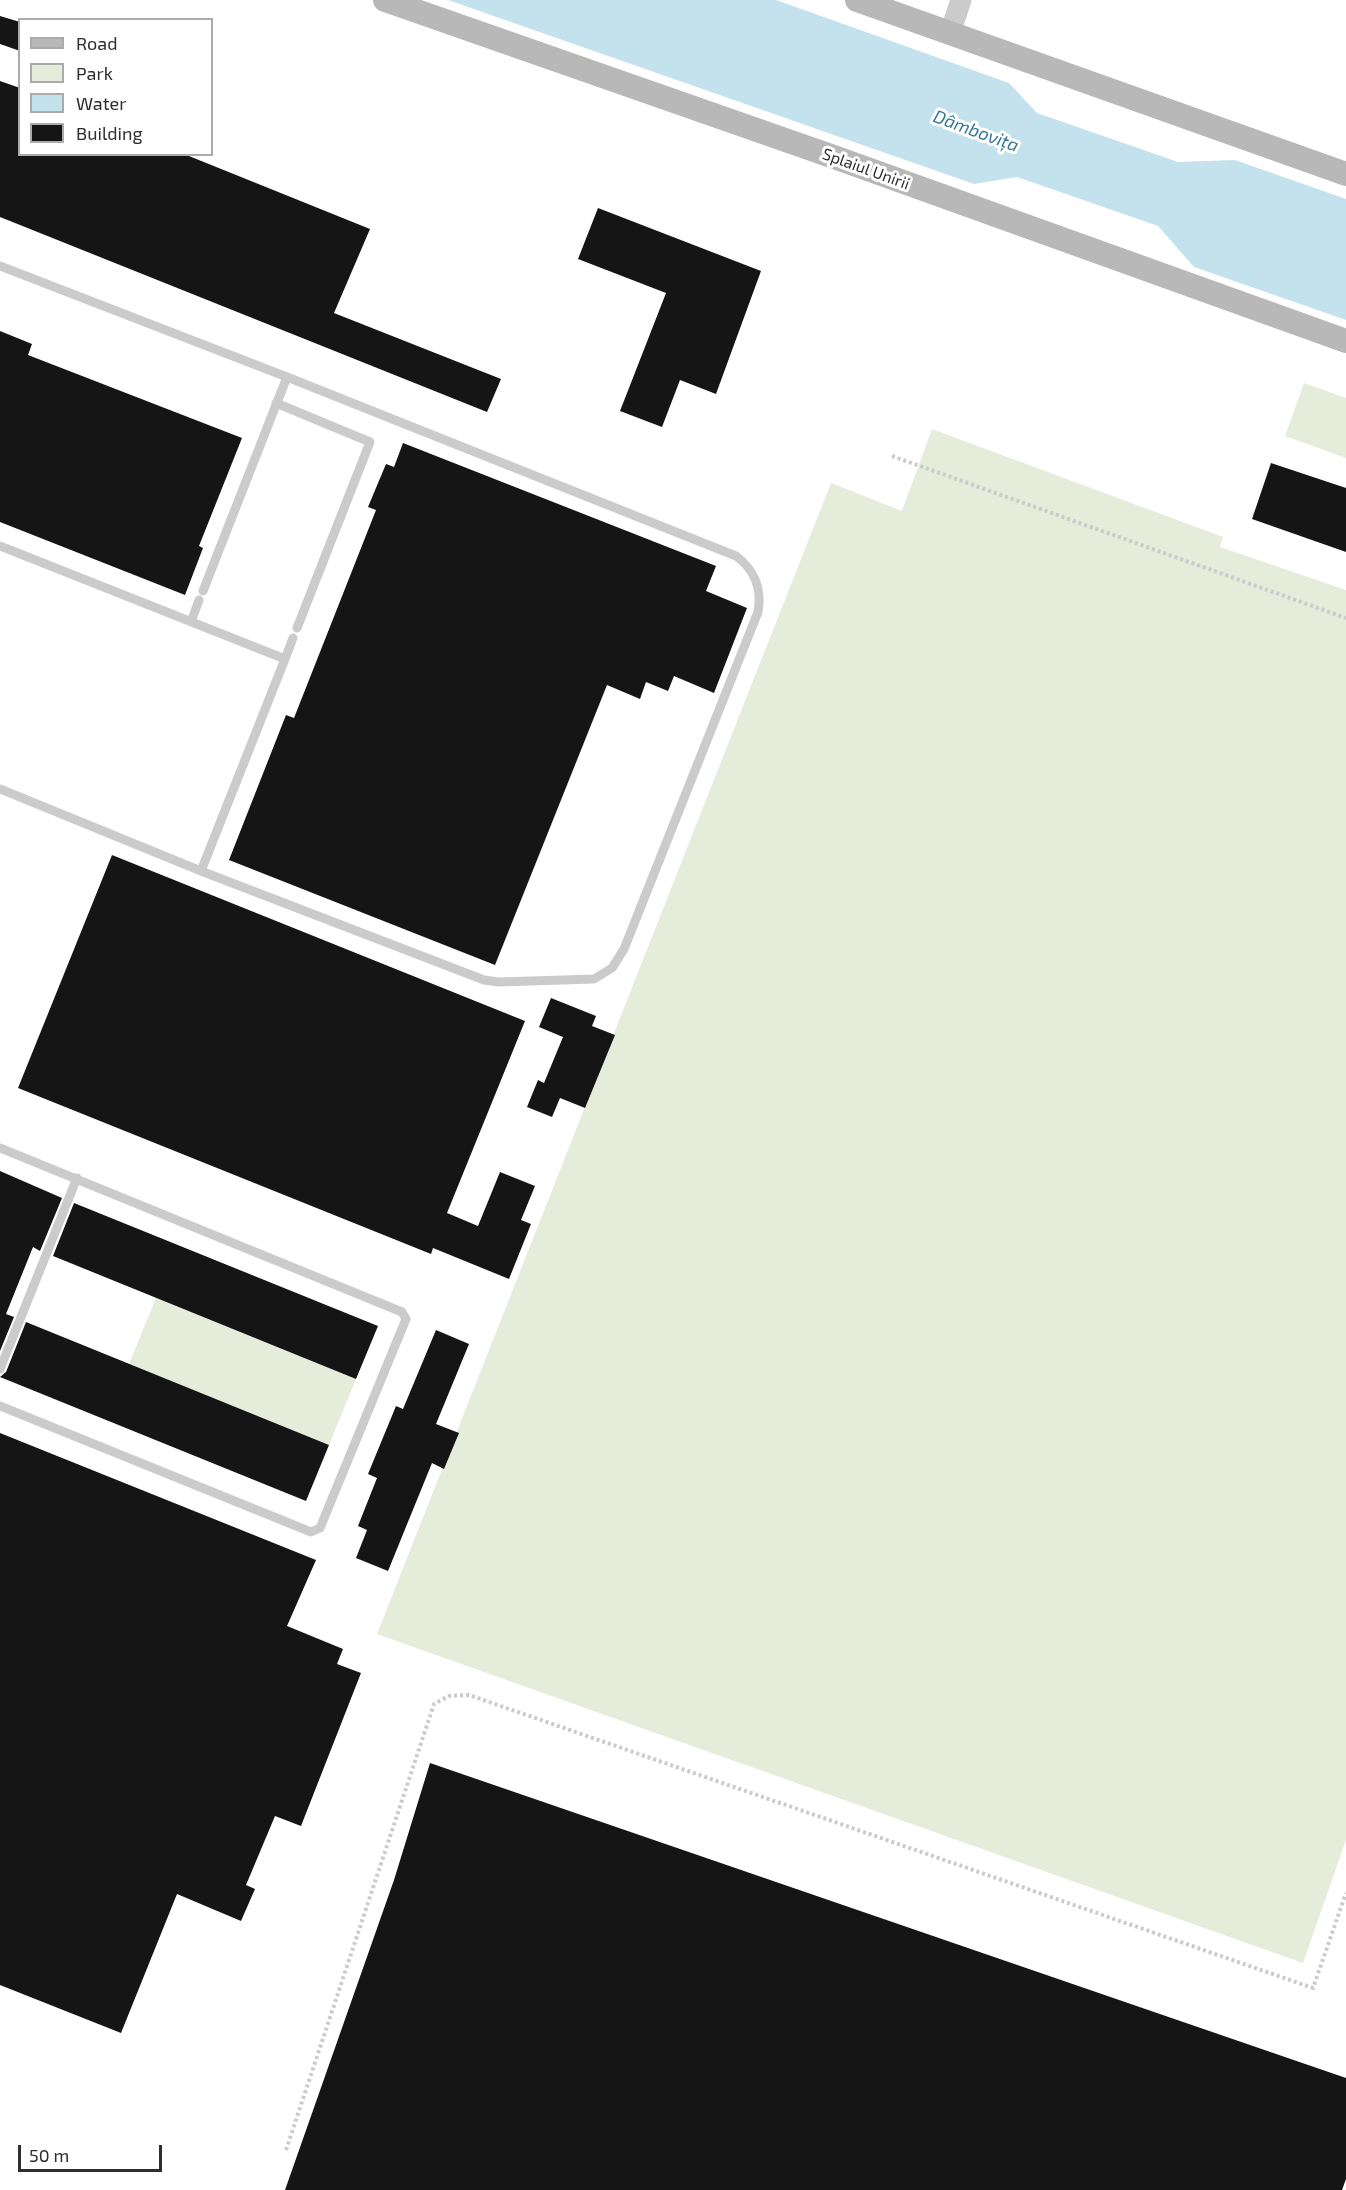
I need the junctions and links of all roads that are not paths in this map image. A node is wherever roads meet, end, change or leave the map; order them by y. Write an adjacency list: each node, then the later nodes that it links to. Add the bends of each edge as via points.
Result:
1 (385, 0): 7 (main road, Splaiul Unirii)
2 (857, 0): 4 (main road)
3 (961, 0): 4 (street)
4 (950, 33): 5 (main road)
5 (1346, 174)
6 (0, 266): 8 (lane)
7 (1346, 341)
8 (287, 377): 9 (lane); 18 (lane, via 736,556 756,582 759,605 624,949 612,968 594,979 484,980)
9 (276, 403): 11 (lane); 14 (lane, via 370,442)
10 (0, 546): 13 (lane)
11 (203, 591)
12 (200, 600): 13 (lane)
13 (191, 622): 16 (lane)
14 (297, 628)
15 (293, 638): 16 (lane)
16 (285, 659): 18 (lane)
17 (0, 789): 18 (lane)
18 (201, 871)
19 (0, 1148): 20 (lane)
20 (77, 1178): 21 (lane); 22 (lane, via 402,1312 406,1319 320,1528 311,1532)
21 (0, 1369)
22 (0, 1406)

